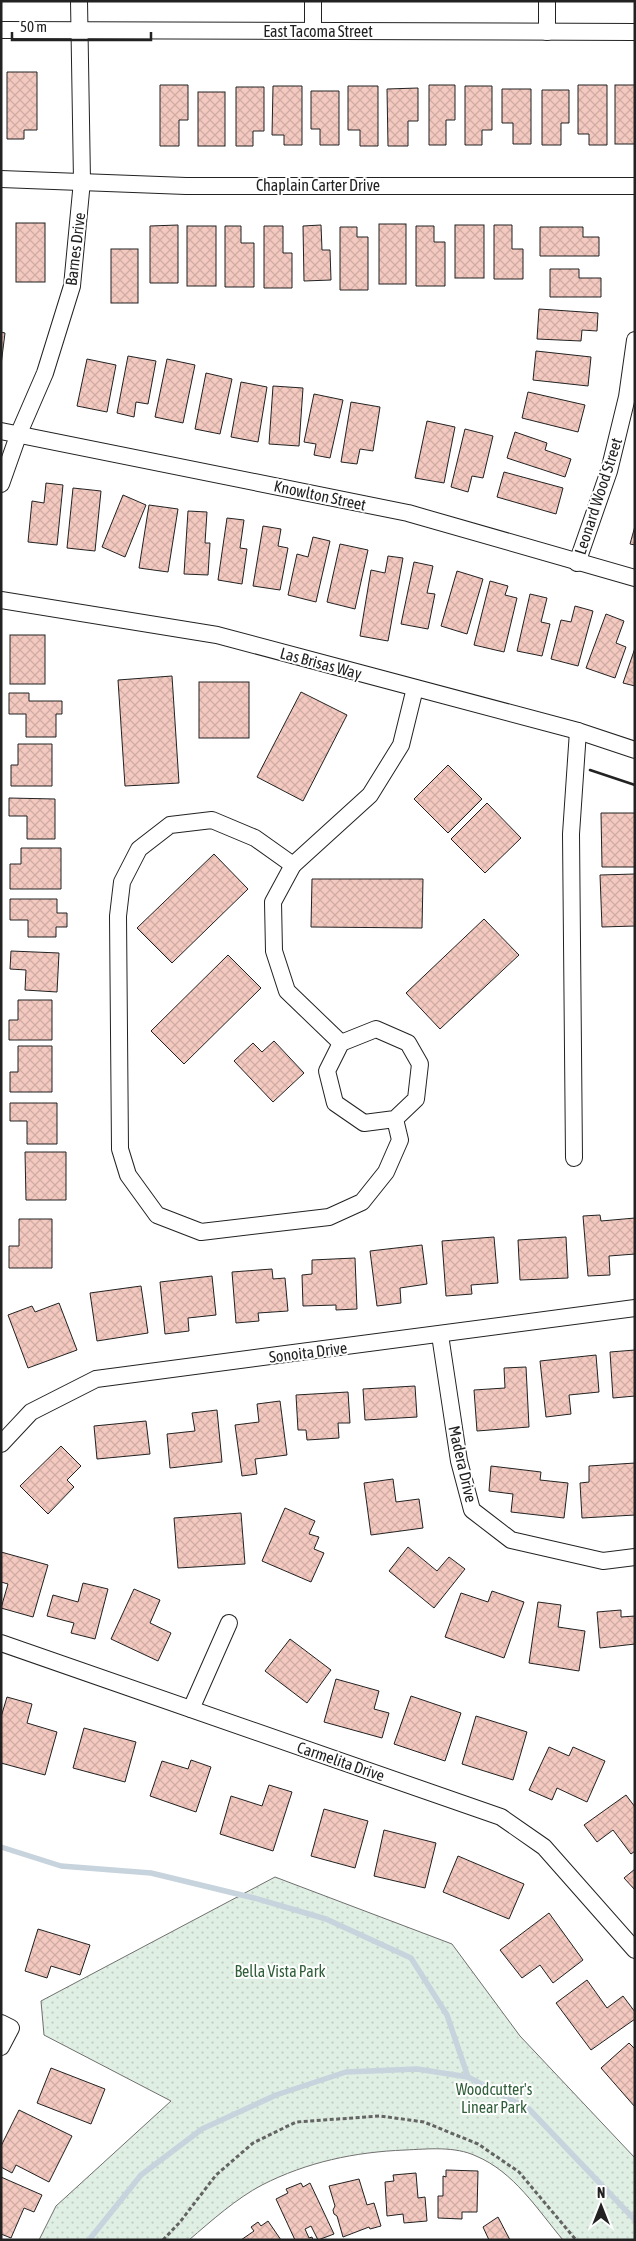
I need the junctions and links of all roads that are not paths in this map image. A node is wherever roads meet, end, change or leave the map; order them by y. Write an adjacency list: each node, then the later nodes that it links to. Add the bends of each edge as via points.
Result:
1 (79, 1): 5 (street, Barnes Drive)
2 (313, 1): 6 (street)
3 (547, 1): 7 (street)
4 (1, 30): 5 (street, East Tacoma Street)
5 (79, 30): 6 (street, East Tacoma Street); 10 (street, Barnes Drive)
6 (313, 31): 7 (street, East Tacoma Street)
7 (547, 32): 8 (street, East Tacoma Street)
8 (635, 32)
9 (1, 179): 10 (street, Chaplain Carter Drive)
10 (82, 181): 11 (street, Chaplain Carter Drive, via 186,186); 14 (street, Barnes Drive, via 72,286 45,373)
11 (635, 186)
12 (635, 340): 16 (street, Leonard Wood Street, via 628,398 609,470)
13 (1, 431): 14 (street, Knowlton Street)
14 (19, 433): 15 (street, Barnes Drive); 16 (street, Knowlton Street, via 408,513)
15 (1, 484)
16 (577, 563): 17 (street, Knowlton Street)
17 (635, 578)
18 (1, 600): 19 (street, Las Brisas Way, via 217,636)
19 (415, 688): 20 (street, Las Brisas Way); 22 (street, via 401,745 370,796)
20 (578, 731): 21 (street, Las Brisas Way); 25 (street, via 571,834)
21 (635, 750)
22 (293, 864): 23 (street, via 273,902 274,951 287,991); 24 (street, via 256,838 212,820 170,825 139,849 122,882 118,916 120,1149 128,1175 157,1215 201,1232 329,1217 362,1202 386,1172 400,1140)
23 (341, 1043): 24 (street, via 327,1071 335,1103 364,1123); 24 (street, via 376,1030 408,1043 420,1064 416,1100)
24 (395, 1119)
25 (574, 1158)
26 (635, 1308): 27 (street, Sonoita Drive)
27 (440, 1335): 28 (street, Sonoita Drive, via 96,1379 31,1412); 29 (street, Madera Drive, via 459,1460 472,1510 511,1540 603,1561)
28 (1, 1444)
29 (635, 1557)
30 (229, 1623): 32 (street)
31 (1, 1642): 32 (street, Carmelita Drive)
32 (191, 1709): 33 (street, Carmelita Drive, via 501,1817 544,1847)
33 (635, 1950)
34 (6, 2026): 35 (street)
35 (1, 2047)

